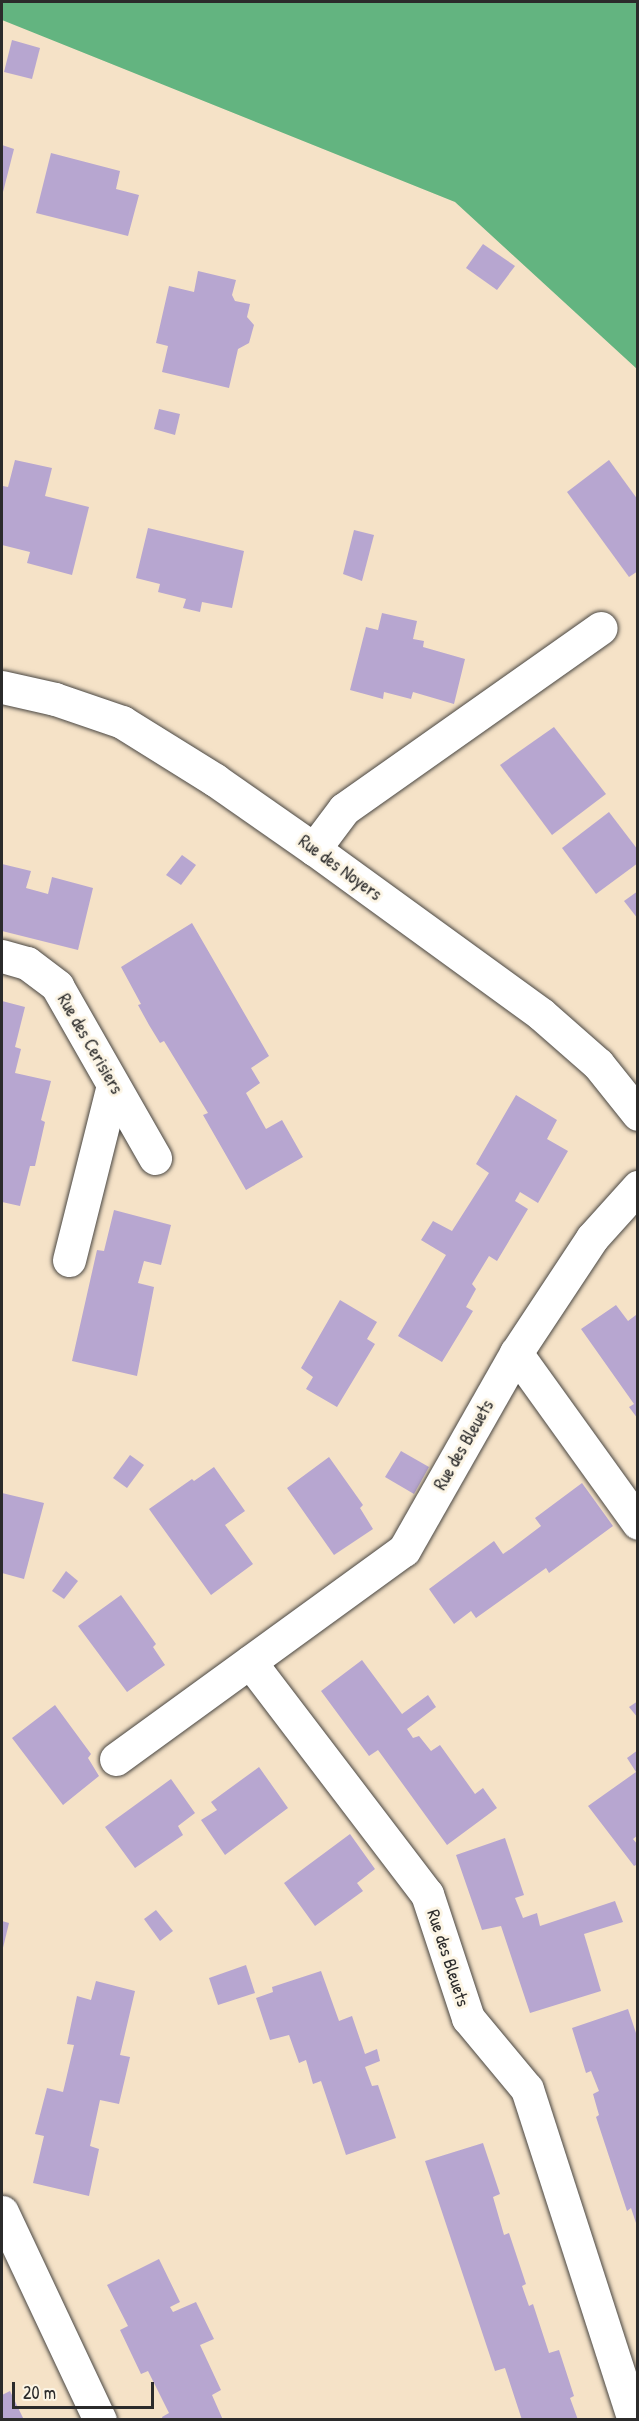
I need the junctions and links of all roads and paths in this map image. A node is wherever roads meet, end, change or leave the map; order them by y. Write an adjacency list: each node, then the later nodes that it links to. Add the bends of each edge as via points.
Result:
1 (601, 628): 3 (street, via 344,810)
2 (2, 687): 3 (street, Rue des Noyers, via 55,699 122,722)
3 (314, 849): 6 (street, Rue des Noyers, via 541,1014 598,1064)
4 (2, 956): 5 (street, Rue des Cerisiers, via 27,963 57,986)
5 (113, 1085): 7 (street, Rue des Cerisiers); 9 (street)
6 (638, 1114)
7 (154, 1158)
8 (638, 1187): 10 (street, Rue des Bleuets, via 592,1238)
9 (69, 1260)
10 (516, 1353): 11 (street); 12 (street, Rue des Bleuets, via 404,1550)
11 (638, 1523)
12 (250, 1662): 13 (street, Rue des Bleuets); 16 (street, Rue des Bleuets, via 427,1894 468,2018 527,2090)
13 (116, 1759)
14 (2, 2212): 15 (street)
15 (100, 2420)
16 (634, 2420)

